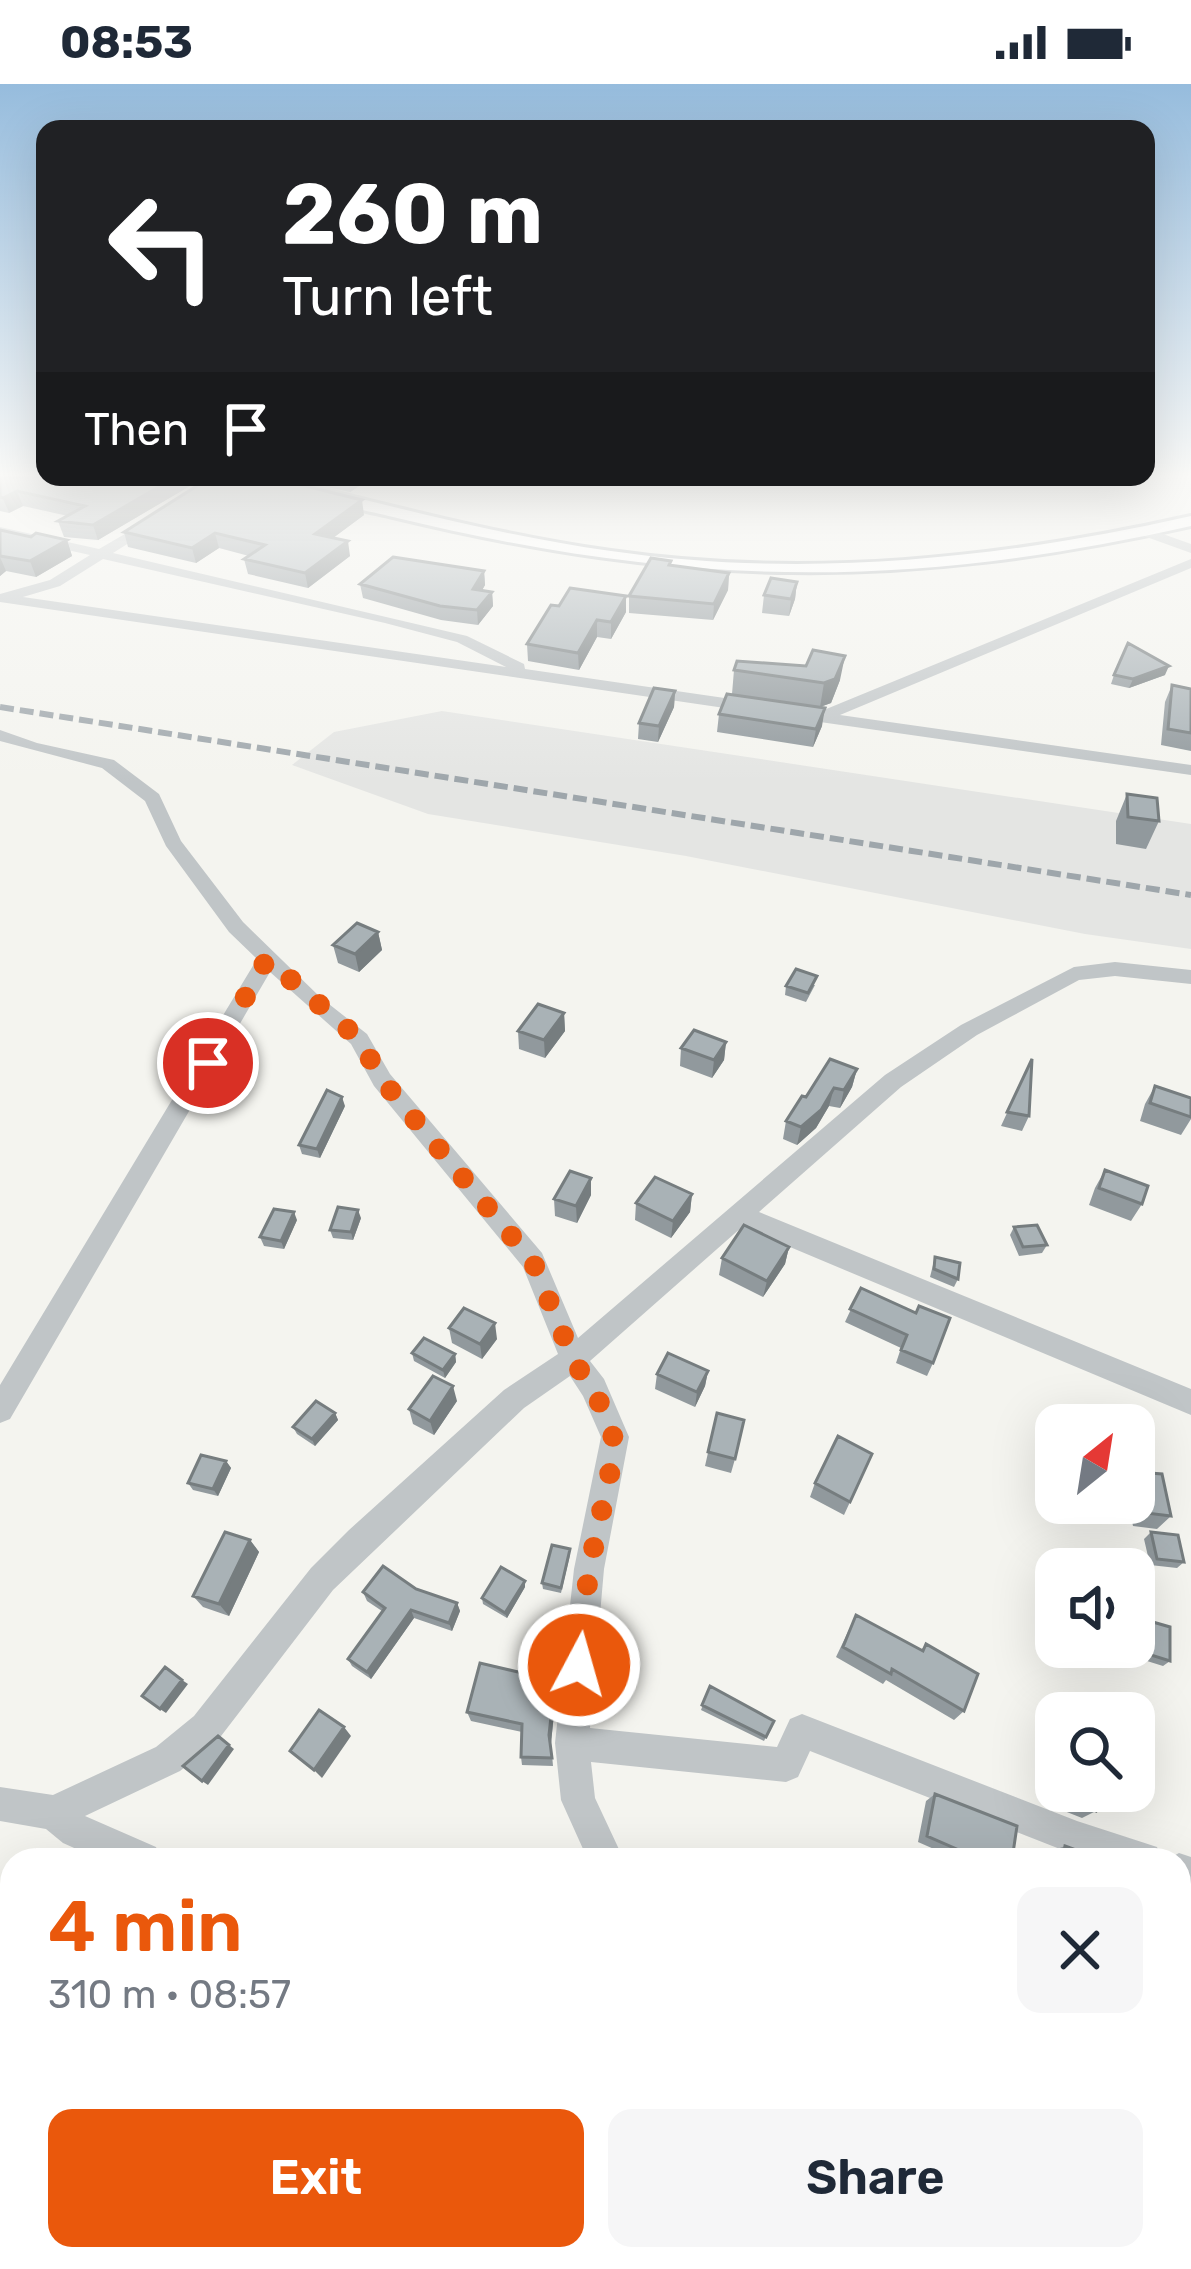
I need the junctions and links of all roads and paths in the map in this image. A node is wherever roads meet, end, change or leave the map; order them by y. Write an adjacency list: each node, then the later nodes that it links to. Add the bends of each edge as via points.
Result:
1 (62, 579): 4 (street)
2 (219, 579): 7 (street)
3 (1153, 579): 12 (street)
4 (55, 583): 5 (street); 6 (street)
5 (1, 598): 6 (street)
6 (51, 606): 8 (street)
7 (388, 619): 8 (street, via 397,636); 9 (street, via 462,638)
8 (388, 654): 9 (street)
9 (537, 676): 10 (street)
10 (761, 708)
11 (782, 711): 12 (street)
12 (822, 717): 14 (street)
13 (0, 735): 15 (street, via 92,758 134,781 159,805 172,842)
14 (1186, 767)
15 (267, 959): 18 (street, via 359,1039 382,1080 533,1262); 20 (street)
16 (1191, 977): 17 (street, via 1115,969 1050,984 893,1081)
17 (742, 1216): 18 (street); 19 (street)
18 (573, 1359): 21 (street, via 615,1437 589,1569); 23 (street, via 514,1400 322,1579 206,1728 169,1760)
19 (1191, 1402)
20 (0, 1410)
21 (572, 1743): 25 (street, via 578,1800); 26 (street, via 786,1765 802,1731)
22 (0, 1804): 23 (street)
23 (54, 1813): 24 (street)
24 (115, 1848)
25 (600, 1848)
26 (1106, 1848)

